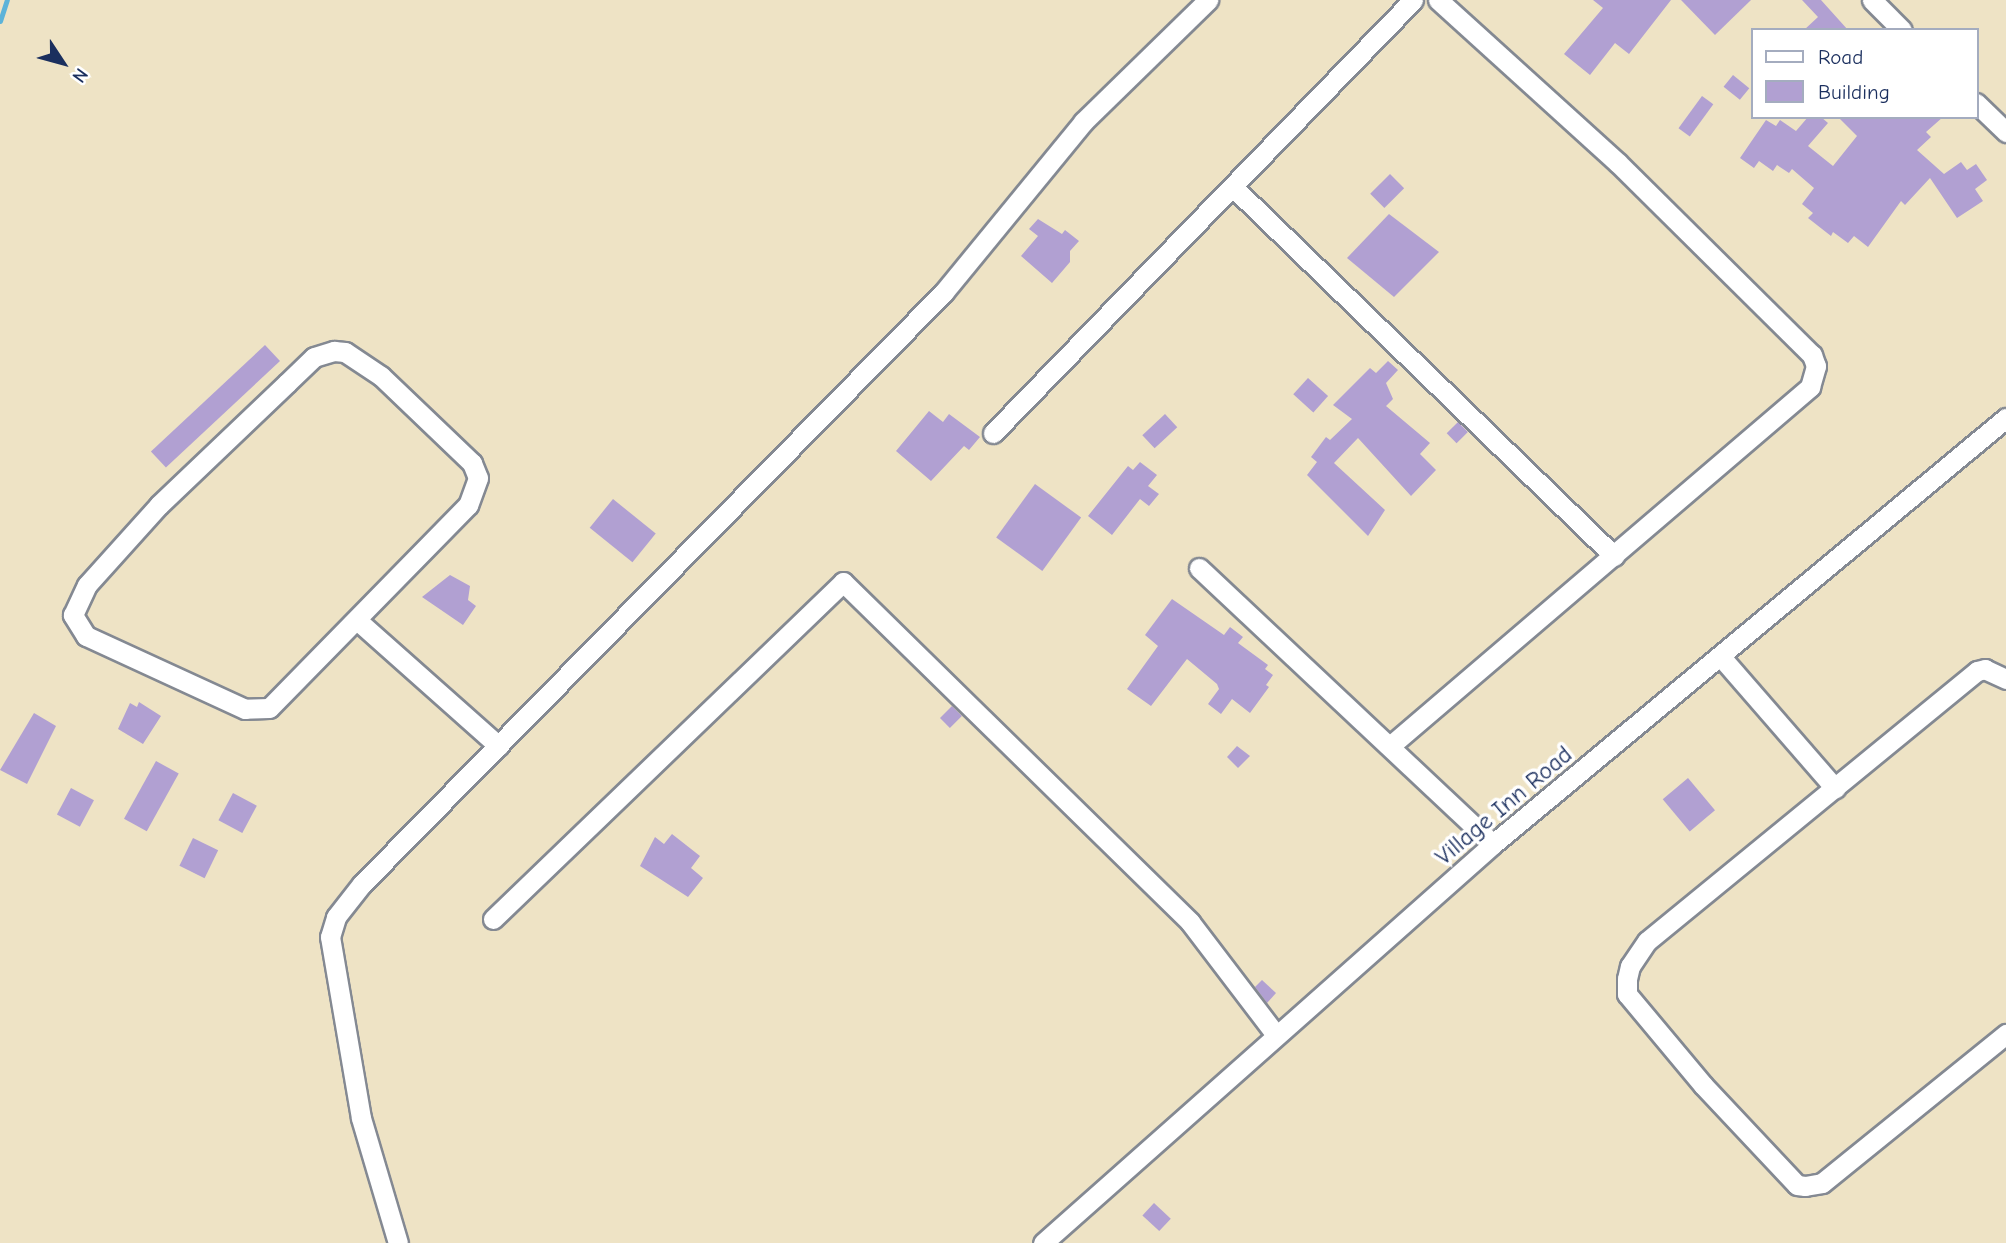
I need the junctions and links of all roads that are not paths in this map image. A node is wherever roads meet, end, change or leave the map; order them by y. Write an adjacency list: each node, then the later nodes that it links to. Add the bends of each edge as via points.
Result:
1 (1208, 0): 16 (street, via 1083,122 944,292)
2 (1413, 0): 8 (street)
3 (1438, 0): 11 (street, via 1619,163 1812,355 1816,366 1810,387)
4 (1872, 0): 5 (street)
5 (1900, 28)
6 (1978, 105): 7 (street)
7 (2006, 132)
8 (1234, 188): 10 (street); 11 (street)
9 (2006, 418): 14 (street, Village Inn Road)
10 (993, 433)
11 (1614, 556): 17 (street)
12 (1199, 568): 17 (street)
13 (358, 621): 13 (street, via 468,505 478,478 472,463 453,443 381,376 345,352 334,351 314,358 159,505 87,585 73,615 86,636 245,709 259,711 278,702); 16 (street)
14 (1721, 657): 18 (street); 19 (street, Village Inn Road)
15 (2006, 679): 18 (street, via 1985,669 1977,671)
16 (499, 746): 23 (street, via 362,884 331,927 361,1118)
17 (1390, 746): 19 (street)
18 (1835, 788): 21 (street, via 1647,942 1630,966 1627,994 1703,1085 1797,1185 1805,1186 1822,1184)
19 (1493, 844): 22 (street, Village Inn Road)
20 (493, 919): 22 (street, via 843,582 1190,922)
21 (2006, 1034)
22 (1276, 1035): 24 (street, Village Inn Road)
23 (398, 1243)
24 (1043, 1243)

